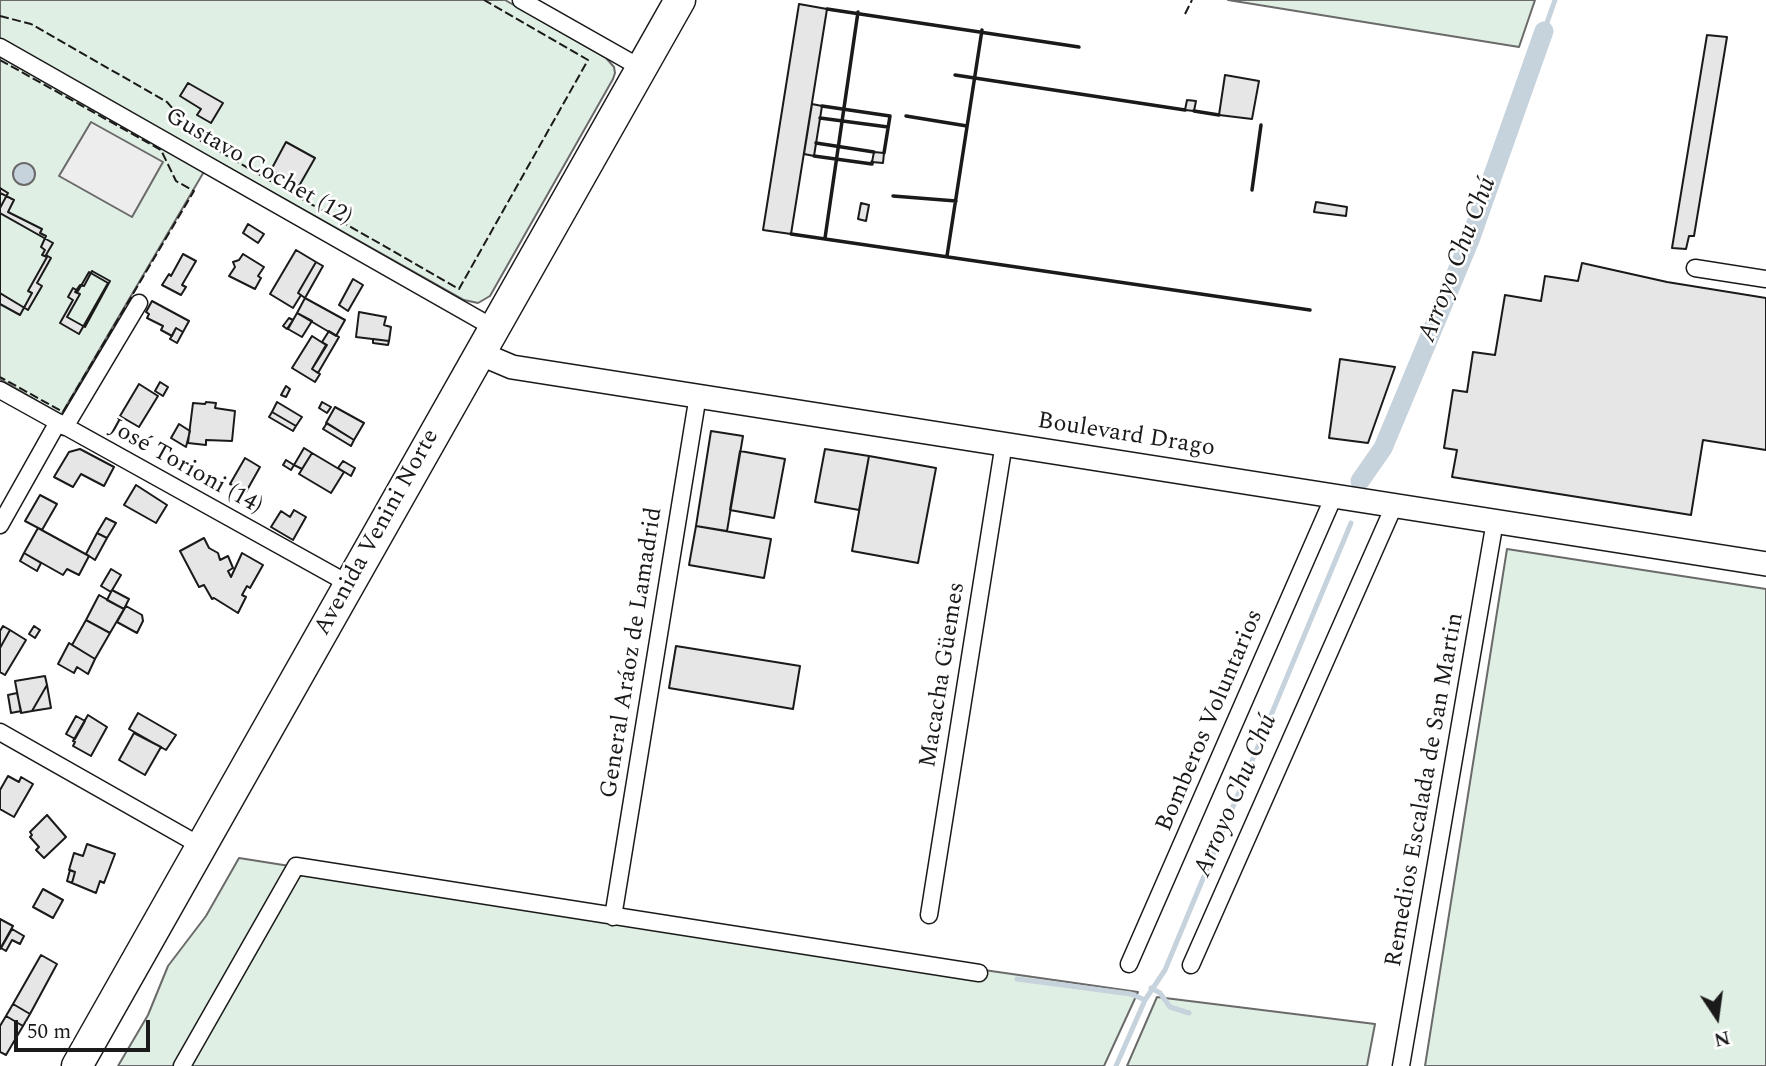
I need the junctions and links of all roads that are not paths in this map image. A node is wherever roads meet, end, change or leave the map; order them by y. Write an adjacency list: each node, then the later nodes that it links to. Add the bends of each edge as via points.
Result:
1 (521, 0): 4 (street)
2 (680, 0): 4 (highway, Avenida Venini Norte)
3 (0, 47): 8 (street, Gustavo Cochet (12))
4 (641, 68): 8 (highway, Avenida Venini Norte)
5 (1695, 268): 6 (street)
6 (1766, 279)
7 (139, 303): 12 (street)
8 (494, 328): 9 (highway, Avenida Venini Norte)
9 (479, 353): 11 (main road, Boulevard Drago, via 512,367); 19 (highway, Avenida Venini Norte)
10 (0, 390): 12 (street, José Torioni (14))
11 (698, 395): 13 (main road, Boulevard Drago); 23 (street, General Aráoz de Lamadrid)
12 (61, 425): 17 (street); 19 (street, José Torioni (14))
13 (1004, 443): 14 (main road, Boulevard Drago); 22 (street, Macacha Güemes)
14 (1337, 496): 15 (main road, Boulevard Drago); 24 (street, Bomberos Voluntarios)
15 (1385, 505): 16 (main road, Boulevard Drago); 25 (street)
16 (1495, 521): 18 (main road, Boulevard Drago); 29 (street, Remedios Escalada de San Martin)
17 (0, 524)
18 (1766, 565)
19 (349, 584): 21 (highway, Avenida Venini Norte)
20 (0, 732): 21 (street)
21 (201, 846): 27 (highway, Avenida Venini Norte)
22 (929, 915)
23 (613, 917): 26 (street); 28 (street, via 296,866)
24 (1129, 964)
25 (1191, 965)
26 (979, 973)
27 (77, 1066)
28 (181, 1066)
29 (1401, 1066)

